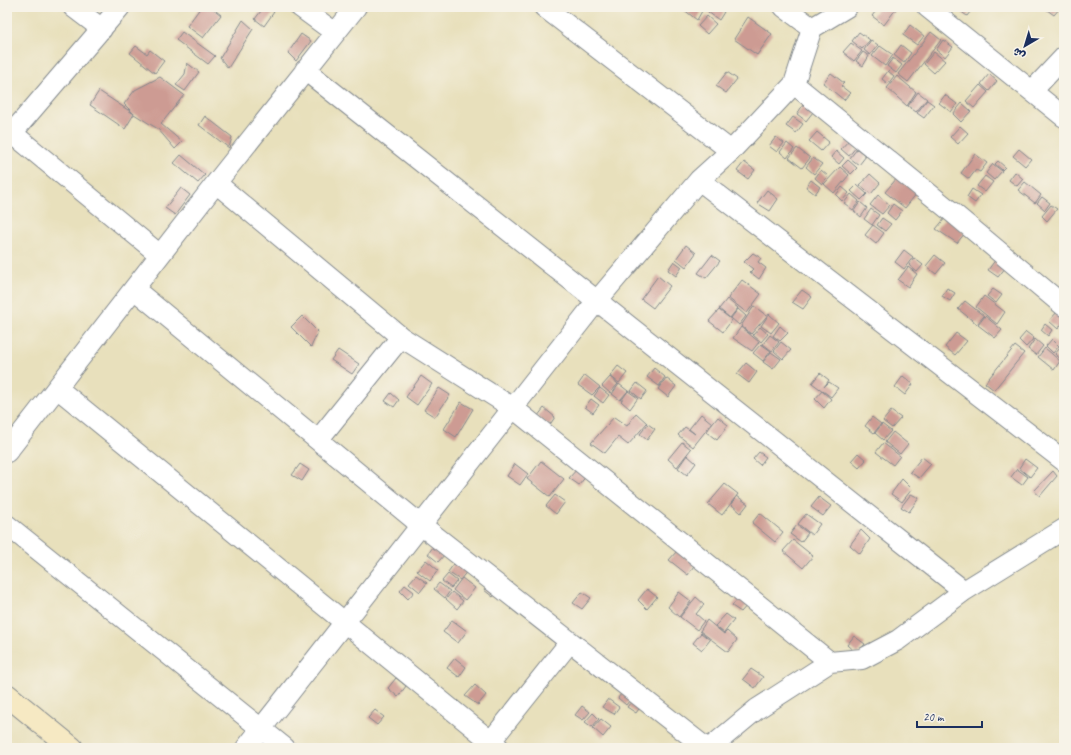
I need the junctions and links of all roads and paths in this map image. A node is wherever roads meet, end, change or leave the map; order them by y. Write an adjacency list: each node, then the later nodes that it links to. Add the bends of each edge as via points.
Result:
1 (73, 7): 10 (street)
2 (120, 7): 10 (street)
3 (300, 7): 11 (street)
4 (356, 7): 11 (street)
5 (544, 7): 18 (street)
6 (784, 7): 9 (street)
7 (847, 7): 9 (street)
8 (927, 7): 15 (street)
9 (812, 28): 14 (street)
10 (102, 29): 17 (street)
11 (334, 32): 13 (street)
12 (1064, 57): 15 (street)
13 (305, 70): 20 (street); 23 (street)
14 (794, 84): 18 (street); 24 (street, via 953,212)
15 (1033, 90): 16 (street)
16 (1064, 117)
17 (9, 136): 21 (street)
18 (731, 151): 19 (street)
19 (699, 180): 23 (street); 30 (street)
20 (216, 183): 21 (street); 25 (street)
21 (160, 254): 22 (street)
22 (134, 289): 26 (street); 28 (street)
23 (596, 302): 27 (street); 34 (street)
24 (1064, 306)
25 (401, 337): 27 (street); 28 (street)
26 (56, 388): 29 (street); 35 (street)
27 (513, 408): 32 (street); 37 (street)
28 (318, 440): 32 (street)
29 (7, 452)
30 (1064, 460)
31 (7, 525): 39 (street)
32 (421, 526): 35 (street); 36 (street)
33 (1064, 529): 34 (street)
34 (964, 591): 37 (street, via 898,640 862,659)
35 (343, 622): 39 (street); 40 (street)
36 (570, 642): 40 (street); 44 (street)
37 (830, 662): 45 (street, via 756,709)
38 (7, 695): 41 (street)
39 (261, 728): 42 (street); 43 (street)
40 (495, 745)
41 (72, 748)
42 (246, 748)
43 (285, 748)
44 (706, 748)
45 (710, 748)

